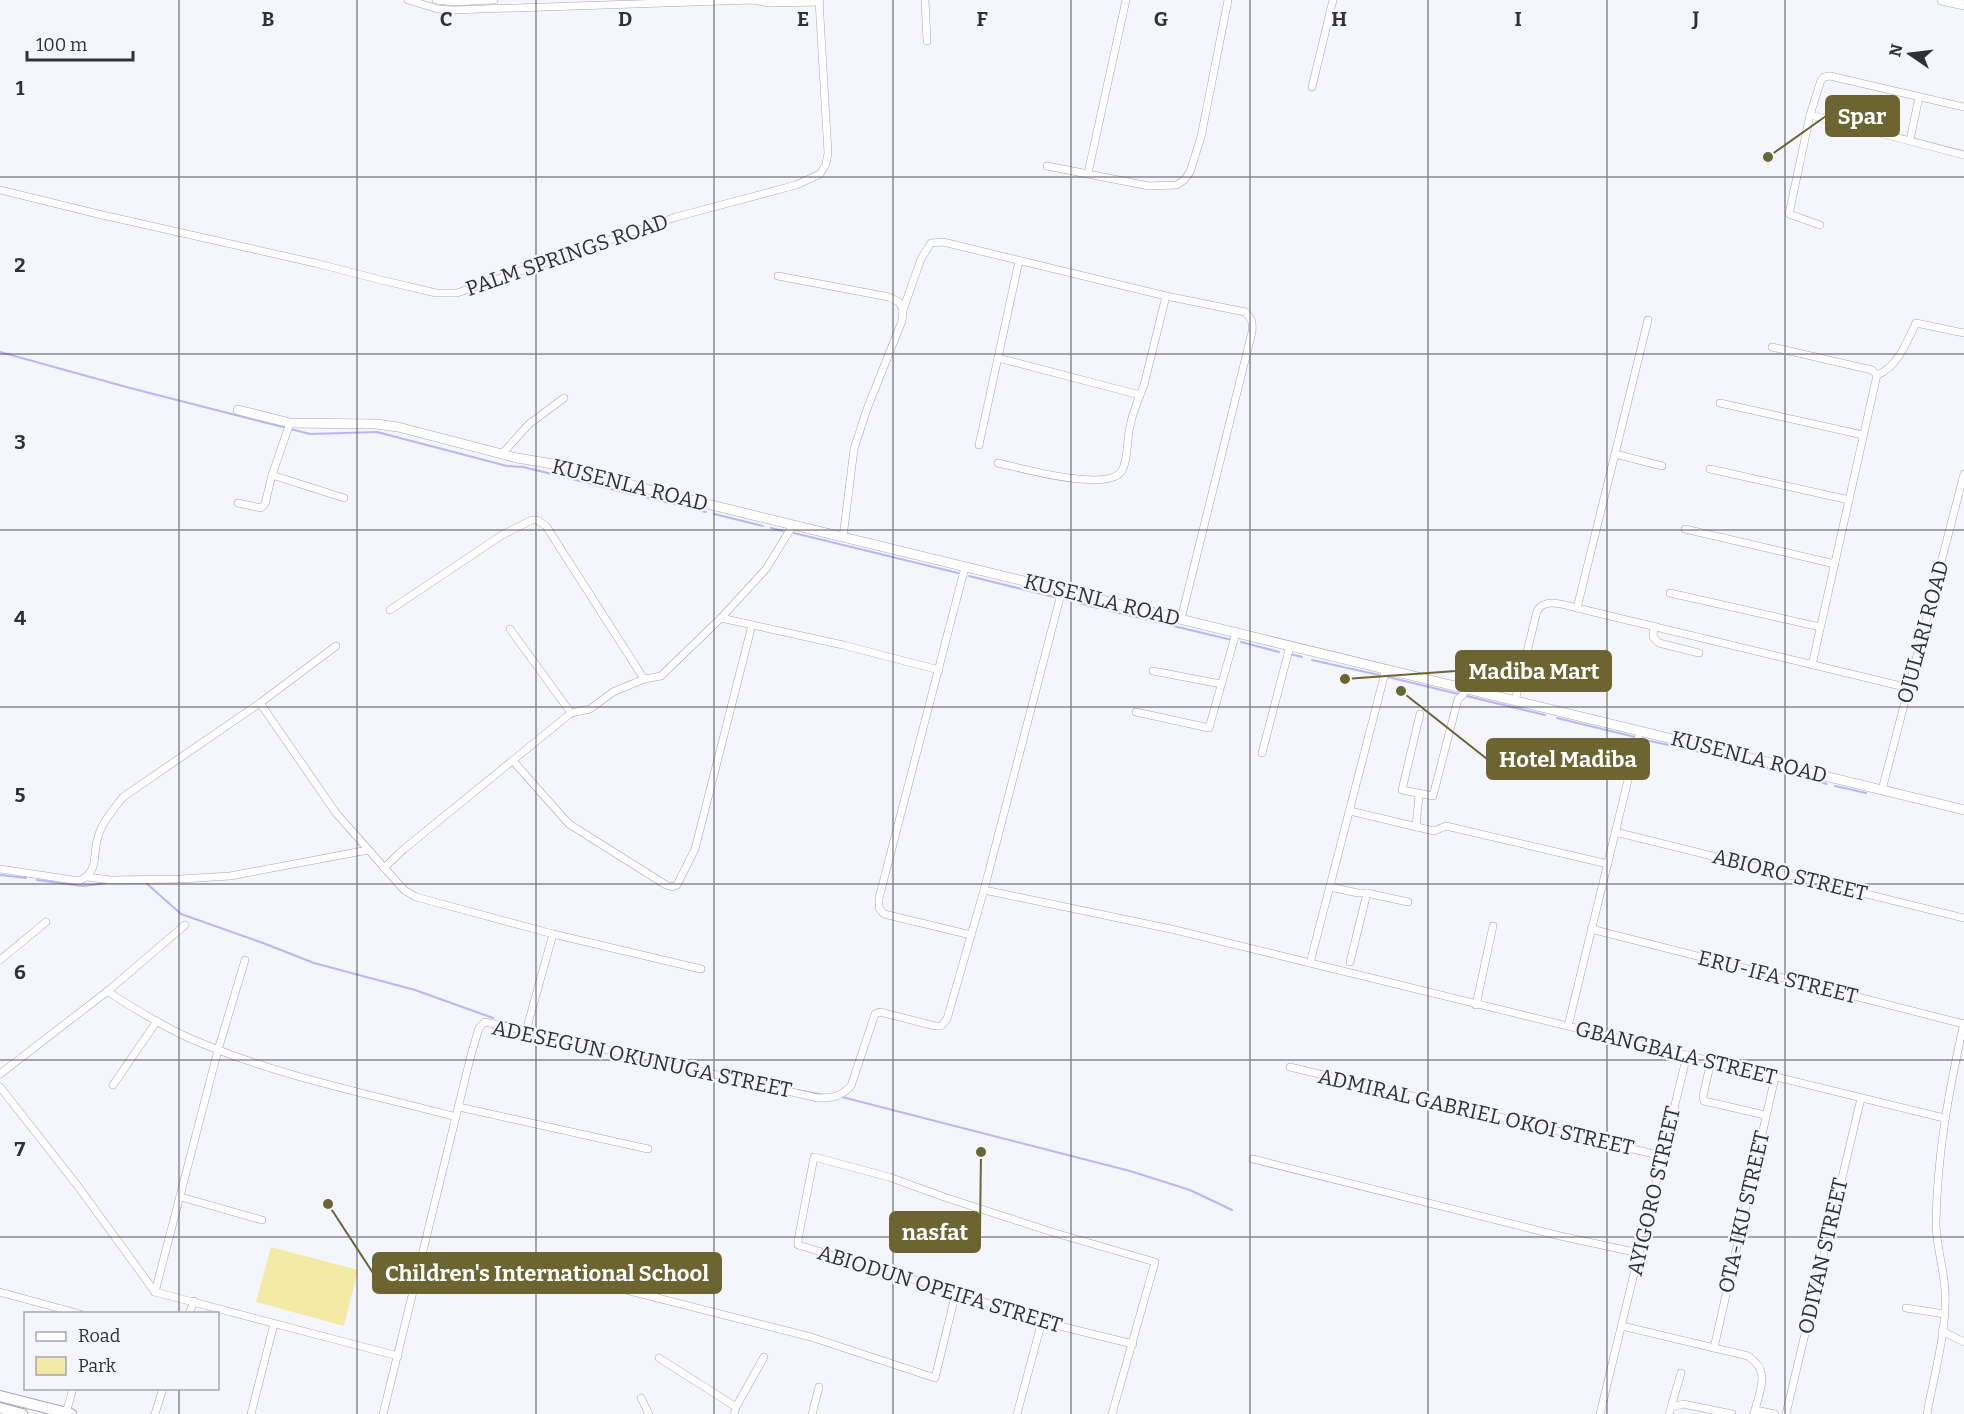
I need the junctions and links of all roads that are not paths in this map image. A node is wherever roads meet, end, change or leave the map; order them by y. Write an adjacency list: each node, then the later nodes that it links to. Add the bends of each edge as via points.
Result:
1 (408, 0): 9 (street, via 453,10)
2 (436, 0): 3 (street)
3 (494, 0)
4 (925, 0): 12 (street)
5 (1126, 0): 20 (street)
6 (1228, 0): 20 (street, via 1201,137 1184,180 1177,185 1149,186)
7 (1333, 0): 13 (street)
8 (1942, 0): 11 (main road)
9 (783, 1): 10 (street)
10 (819, 1): 21 (street, PALM SPRINGS ROAD, via 828,153 820,174 773,192 676,217 457,293 436,293)
11 (1964, 5)
12 (927, 41)
13 (1312, 87)
14 (1919, 97): 15 (street); 16 (street, via 1830,76 1821,80); 17 (street)
15 (1964, 107)
16 (1810, 115): 17 (street); 22 (street, via 1789,214)
17 (1910, 140): 18 (street)
18 (1964, 155)
19 (1047, 166): 20 (street)
20 (1088, 173)
21 (0, 190)
22 (1820, 225)
23 (1019, 261): 25 (street); 26 (street, via 943,242 932,243 921,259); 30 (street)
24 (778, 276): 26 (street, via 890,297)
25 (1166, 296): 32 (street); 59 (street, via 1245,312 1253,324)
26 (903, 310): 51 (street, via 900,329 854,450)
27 (1648, 320): 40 (street)
28 (1964, 333): 31 (street, via 1916,322 1905,346 1888,369)
29 (1772, 346): 31 (street, via 1872,370)
30 (998, 358): 32 (street); 38 (street)
31 (1877, 375): 37 (street)
32 (1140, 395): 41 (street, via 1123,465 1109,479 1065,478)
33 (564, 398): 39 (street, via 530,424)
34 (1720, 402): 37 (street)
35 (238, 410): 36 (main road, KUSENLA ROAD)
36 (288, 428): 39 (main road, KUSENLA ROAD, via 376,424); 45 (street)
37 (1863, 435): 47 (street)
38 (979, 446)
39 (502, 454): 49 (main road, KUSENLA ROAD)
40 (1615, 454): 42 (street); 56 (street)
41 (998, 463)
42 (1662, 466)
43 (1710, 469): 47 (street)
44 (1964, 474): 75 (street, OJULARI ROAD)
45 (272, 475): 46 (street); 48 (street, via 261,508)
46 (344, 498)
47 (1849, 500): 52 (street)
48 (238, 503)
49 (793, 525): 51 (main road, KUSENLA ROAD); 58 (street, via 766,569)
50 (1685, 529): 52 (street)
51 (843, 537): 53 (main road, KUSENLA ROAD)
52 (1835, 564): 62 (street)
53 (965, 567): 54 (main road, KUSENLA ROAD); 70 (street)
54 (1062, 590): 59 (main road, KUSENLA ROAD); 96 (street)
55 (1670, 593): 62 (street)
56 (1577, 608): 61 (street); 76 (street, via 1553,603 1540,605)
57 (390, 610): 72 (street, via 502,535 537,520 546,526)
58 (721, 618): 60 (street); 72 (street, via 661,676)
59 (1181, 620): 64 (main road, KUSENLA ROAD)
60 (752, 625): 70 (street); 83 (street, via 695,849 677,885 666,885 569,824)
61 (1654, 626): 67 (street, via 1653,637 1659,643); 68 (street)
62 (1820, 627): 68 (street)
63 (510, 629): 79 (street)
64 (1236, 633): 66 (main road, KUSENLA ROAD); 73 (street)
65 (336, 646): 77 (street)
66 (1290, 646): 69 (main road, KUSENLA ROAD); 82 (street)
67 (1699, 653)
68 (1812, 665): 75 (street)
69 (1386, 669): 74 (main road, KUSENLA ROAD); 87 (street)
70 (939, 670): 105 (street, via 879,908 884,914)
71 (1153, 671): 73 (street)
72 (644, 679): 79 (street, via 613,692 590,709)
73 (1221, 684): 78 (street, via 1209,728)
74 (1465, 688): 76 (main road, KUSENLA ROAD); 85 (street, via 1458,699 1433,796)
75 (1909, 688): 84 (street, OJULARI ROAD)
76 (1515, 701): 81 (main road, KUSENLA ROAD)
77 (260, 703): 90 (street, via 336,813); 94 (street, via 123,797 98,836 93,869)
78 (1136, 712)
79 (571, 713): 83 (street)
80 (1420, 714): 85 (street, via 1402,790)
81 (1640, 731): 84 (main road, KUSENLA ROAD); 89 (street)
82 (1262, 753)
83 (513, 761): 92 (street)
84 (1882, 790): 86 (main road, KUSENLA ROAD)
85 (1419, 795): 88 (street)
86 (1964, 810)
87 (1350, 811): 88 (street); 95 (street)
88 (1416, 827): 91 (street, via 1434,831 1446,826)
89 (1615, 832): 91 (street); 99 (street, ABIORO STREET)
90 (368, 850): 92 (street); 94 (street, via 230,876 111,880)
91 (1608, 864): 103 (street)
92 (384, 868): 104 (street, via 416,897)
93 (0, 869): 94 (street, via 79,881)
94 (87, 877)
95 (1330, 887): 97 (street); 109 (street)
96 (984, 890): 105 (street); 109 (street, GBANGBALA STREET)
97 (1367, 893): 98 (street); 108 (street)
98 (1408, 902)
99 (1964, 918)
100 (46, 922): 106 (street)
101 (185, 925): 111 (street)
102 (1493, 926): 112 (street)
103 (1591, 929): 114 (street, ERU-IFA STREET); 115 (street)
104 (553, 934): 110 (street); 116 (street)
105 (971, 935): 116 (street, ADESEGUN OKUNUGA STREET, via 947,1019 941,1026 935,1026 875,1014 851,1086 834,1098 818,1098)
106 (0, 960)
107 (245, 960): 117 (street)
108 (1350, 962)
109 (1310, 963): 112 (street, GBANGBALA STREET)
110 (701, 969)
111 (107, 991): 113 (street); 121 (street)
112 (1476, 1005): 115 (street, GBANGBALA STREET)
113 (157, 1021): 117 (street); 123 (street)
114 (1964, 1024): 129 (street)
115 (1568, 1026): 118 (street, GBANGBALA STREET)
116 (526, 1031): 126 (street, ADESEGUN OKUNUGA STREET, via 485,1022 479,1028)
117 (218, 1050): 128 (street); 133 (street)
118 (1687, 1055): 119 (street, GBANGBALA STREET); 131 (street, AYIGORO STREET)
119 (1711, 1061): 122 (street, GBANGBALA STREET); 127 (street, via 1704,1101)
120 (1290, 1067): 131 (street, ADMIRAL GABRIEL OKOI STREET)
121 (0, 1074)
122 (1775, 1077): 125 (street, GBANGBALA STREET); 127 (street, OTA-IKU STREET)
123 (113, 1085)
124 (0, 1087): 138 (street)
125 (1861, 1098): 129 (street, GBANGBALA STREET); 177 (street, ODIYAN STREET)
126 (459, 1107): 128 (street, ADESEGUN OKUNUGA STREET); 130 (street)
127 (1765, 1115): 151 (street, OTA-IKU STREET)
128 (456, 1117): 152 (street, ADESEGUN OKUNUGA STREET)
129 (1944, 1118): 144 (street, via 1936,1223)
130 (648, 1149)
131 (1662, 1156): 135 (street, AYIGORO STREET)
132 (1253, 1159): 135 (street)
133 (181, 1197): 134 (street); 138 (street)
134 (262, 1220)
135 (1639, 1253): 147 (street, AYIGORO STREET)
136 (574, 1280): 139 (street, via 811,1336 935,1378)
137 (0, 1292): 142 (street)
138 (154, 1292): 140 (street)
139 (956, 1292): 145 (street, ABIODUN OPEIFA STREET); 150 (street, ABIODUN OPEIFA STREET, via 798,1245 814,1157 1155,1262)
140 (194, 1301): 143 (street); 146 (street)
141 (1906, 1308): 144 (street)
142 (73, 1312)
143 (190, 1312)
144 (1945, 1314): 148 (street)
145 (1042, 1321): 150 (street, ABIODUN OPEIFA STREET); 172 (street)
146 (274, 1324): 152 (street); 168 (street)
147 (1622, 1326): 151 (street); 174 (street, AYIGORO STREET)
148 (1942, 1331): 149 (street); 178 (street)
149 (1964, 1342)
150 (1133, 1344): 173 (street)
151 (1714, 1348): 164 (street, via 1748,1356 1761,1368 1763,1378)
152 (398, 1356): 169 (street, ADESEGUN OKUNUGA STREET)
153 (764, 1357): 162 (street)
154 (659, 1358): 162 (street)
155 (1681, 1373): 163 (street)
156 (819, 1387): 171 (street)
157 (73, 1390): 166 (street)
158 (164, 1390): 167 (street)
159 (0, 1396): 166 (main road)
160 (641, 1398): 170 (street)
161 (0, 1408): 165 (main road)
162 (735, 1410)
163 (1671, 1411): 175 (street, via 1683,1404)
164 (1754, 1412): 176 (street)
165 (22, 1414)
166 (68, 1414)
167 (155, 1414)
168 (251, 1414)
169 (383, 1414)
170 (649, 1414)
171 (812, 1414)
172 (1017, 1414)
173 (1112, 1414)
174 (1600, 1414)
175 (1732, 1414)
176 (1775, 1414)
177 (1786, 1414)
178 (1927, 1414)

